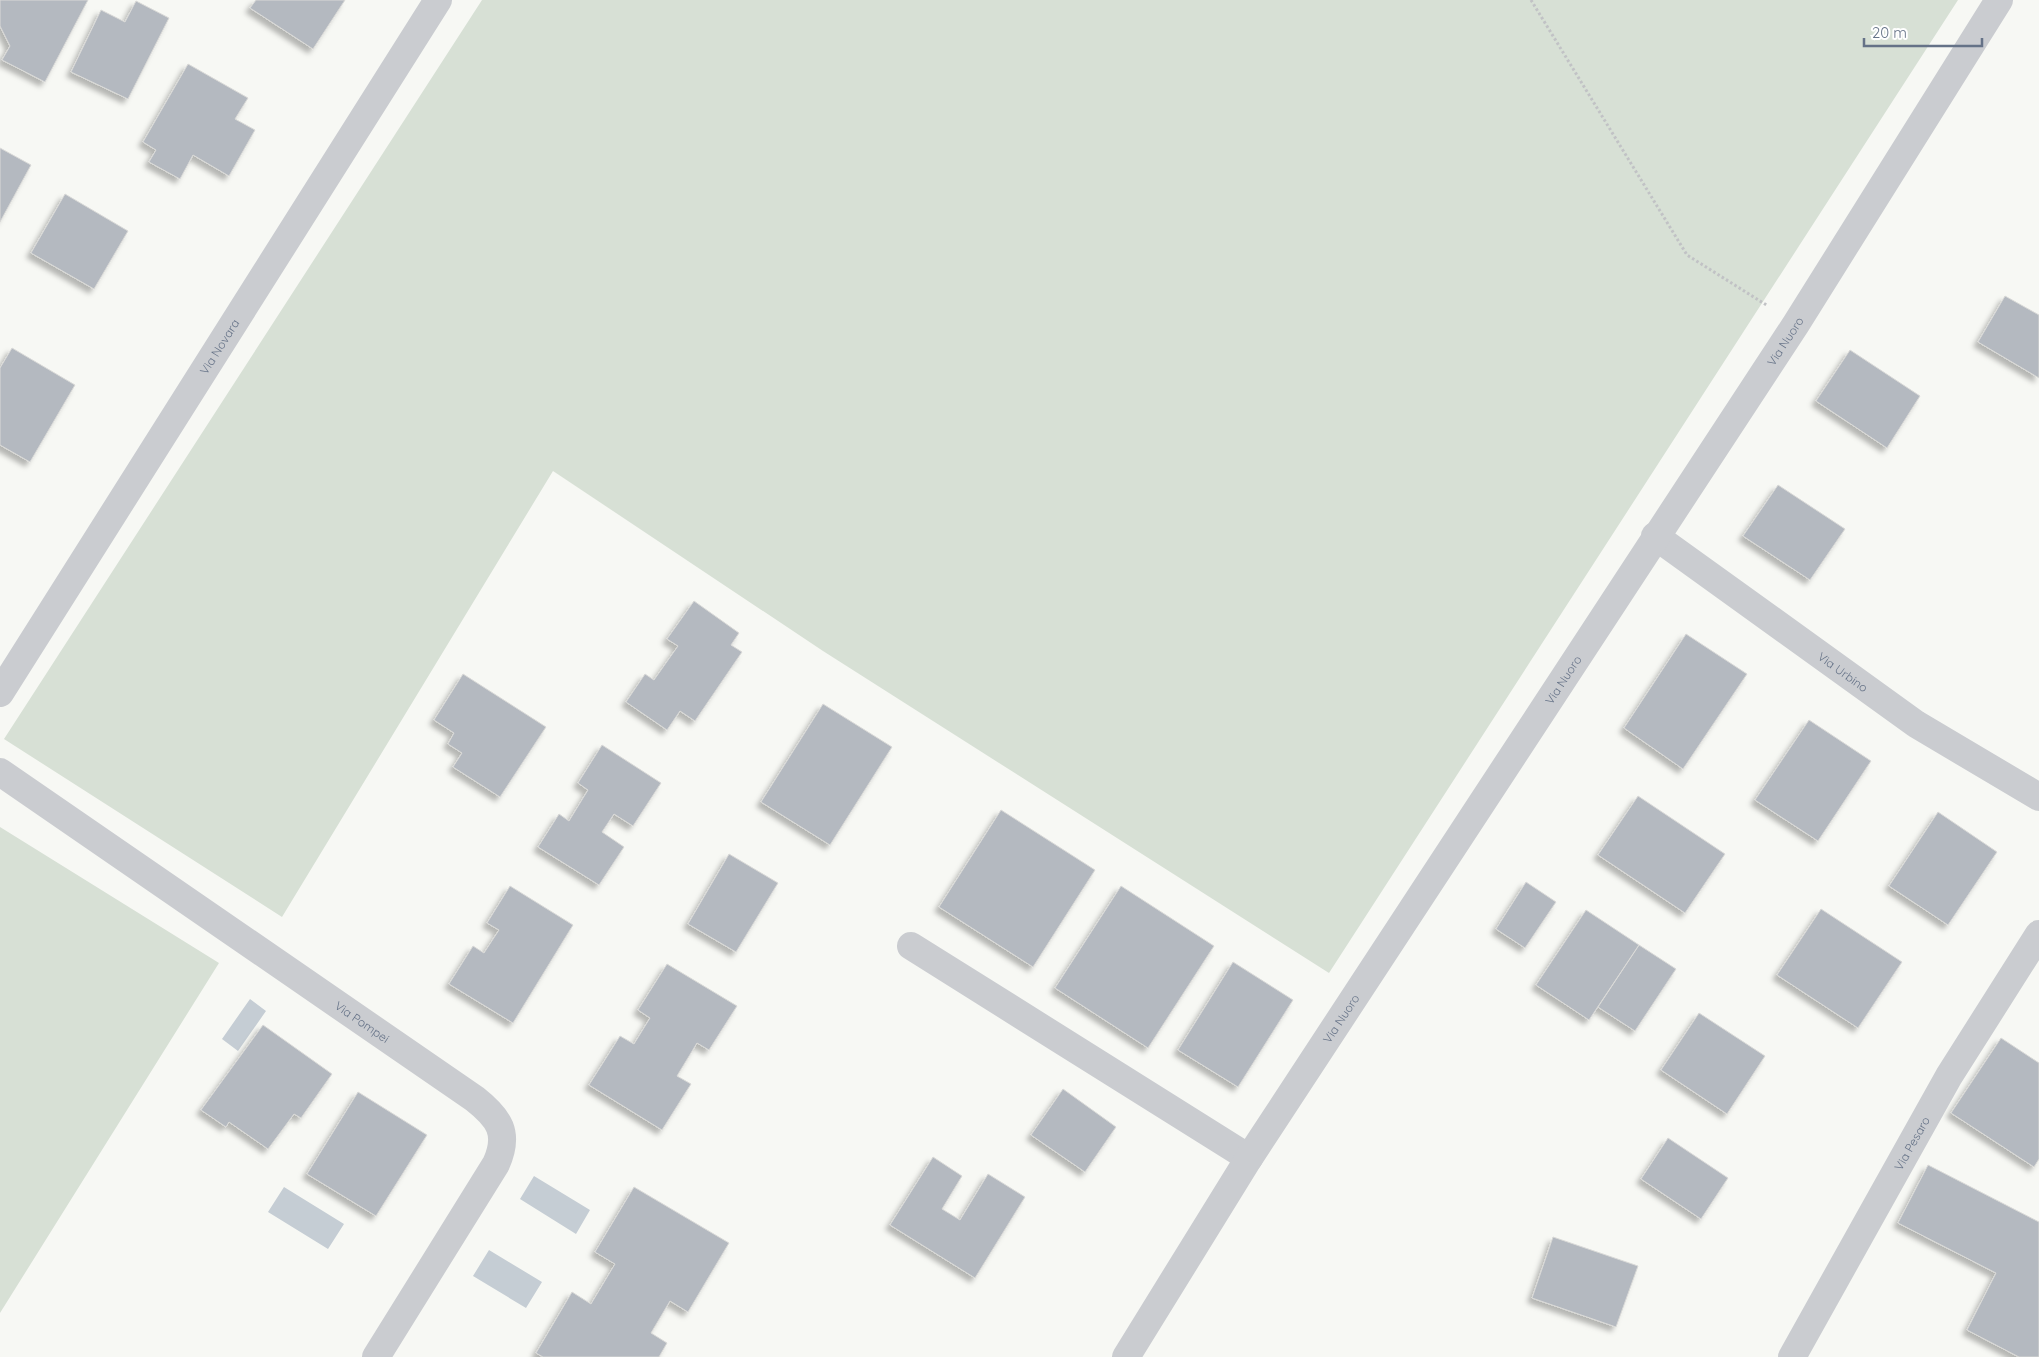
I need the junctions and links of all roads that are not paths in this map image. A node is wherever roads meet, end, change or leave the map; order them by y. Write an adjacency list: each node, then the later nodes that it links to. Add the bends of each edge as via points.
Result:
1 (438, 0): 4 (street, Via Novara)
2 (1999, 0): 3 (street, Via Nuoro, via 1796,324)
3 (1655, 536): 6 (street, Via Urbino, via 1916,724); 9 (street, Via Nuoro)
4 (0, 693)
5 (0, 772): 10 (street, Via Pompei, via 475,1099 502,1129 503,1140 496,1164)
6 (2039, 797)
7 (2039, 934): 12 (street, Via Pesaro, via 1950,1076)
8 (911, 946): 9 (street)
9 (1249, 1158): 11 (street, Via Nuoro)
10 (376, 1357)
11 (1126, 1357)
12 (1792, 1357)

